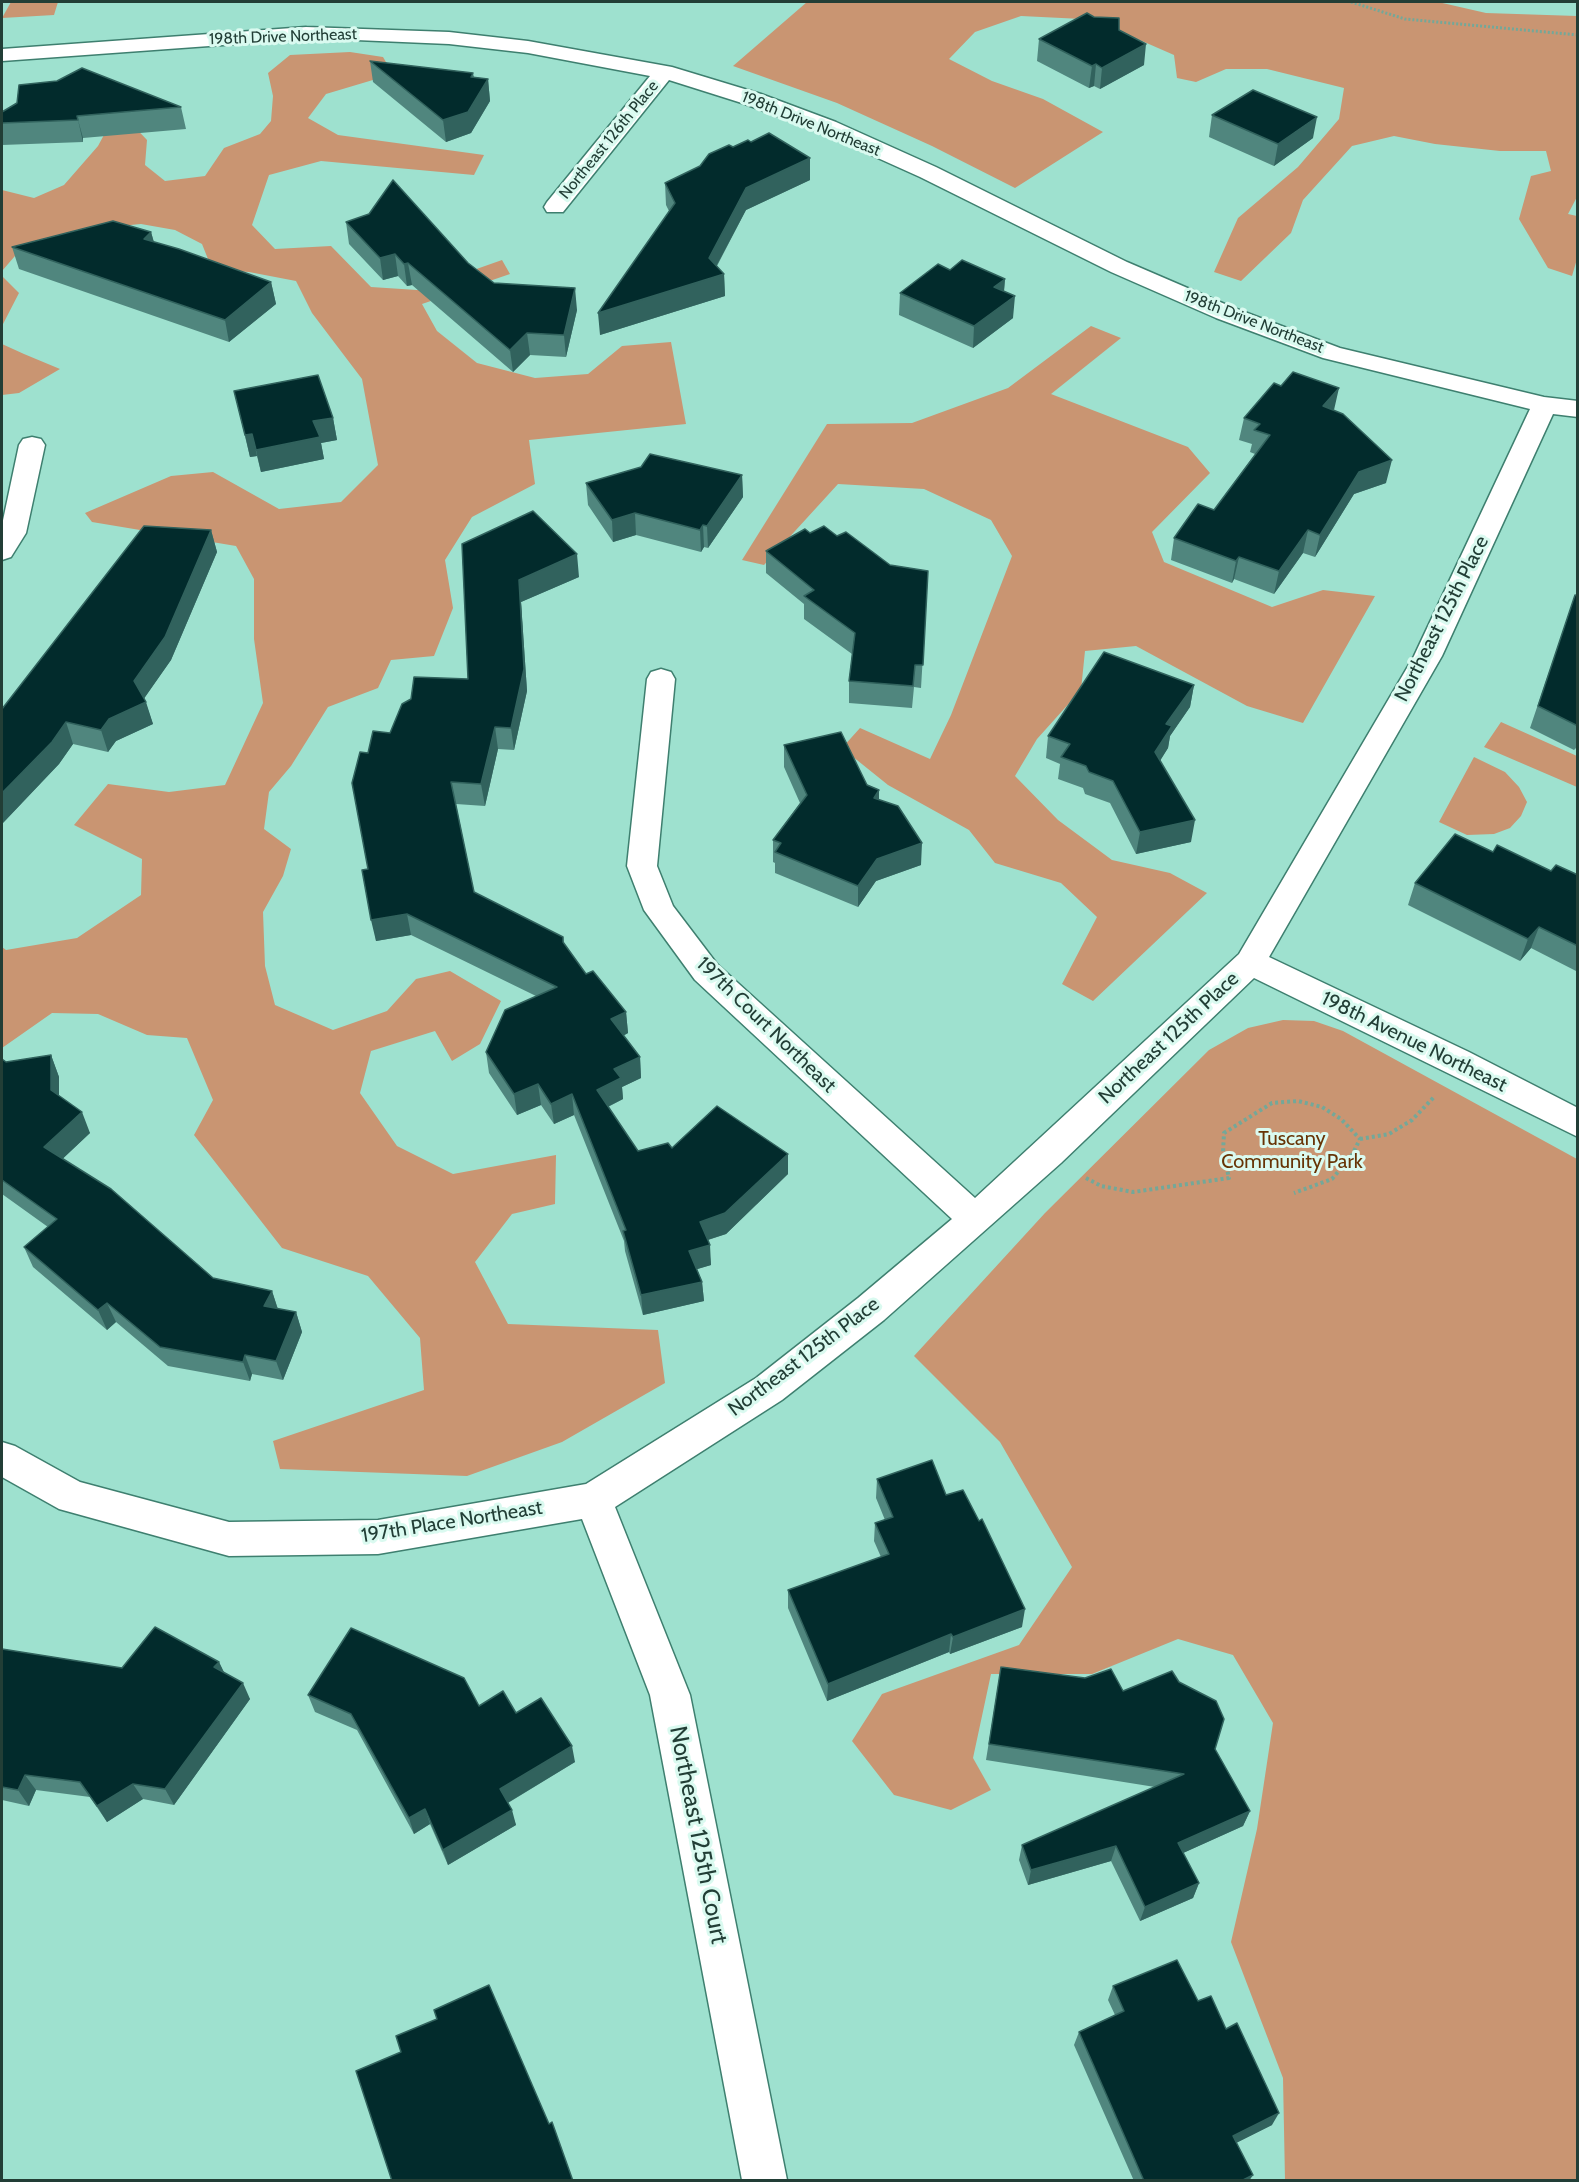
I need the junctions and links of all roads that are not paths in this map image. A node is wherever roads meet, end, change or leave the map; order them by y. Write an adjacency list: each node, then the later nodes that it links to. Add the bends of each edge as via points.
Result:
1 (2, 55): 2 (street, 198th Drive Northeast, via 306,33 356,34 449,38 528,47)
2 (664, 72): 3 (street, Northeast 126th Place); 4 (street, 198th Drive Northeast, via 828,127 1119,267 1225,313 1332,353)
3 (555, 207)
4 (1544, 405): 5 (street, 198th Drive Northeast); 9 (street, Northeast 125th Place, via 1428,656)
5 (1578, 409)
6 (32, 445): 7 (street, via 13,533)
7 (2, 551)
8 (660, 679): 11 (street, 197th Court Northeast, via 642,866 659,910 706,972)
9 (1250, 962): 10 (street, 198th Avenue Northeast); 11 (street, Northeast 125th Place)
10 (1578, 1124)
11 (975, 1219): 13 (street, Northeast 125th Place, via 871,1309 769,1389)
12 (2, 1458): 13 (street, 197th Place Northeast, via 72,1497 229,1539 378,1537)
13 (593, 1500): 14 (street, Northeast 125th Court, via 670,1695)
14 (765, 2181)

